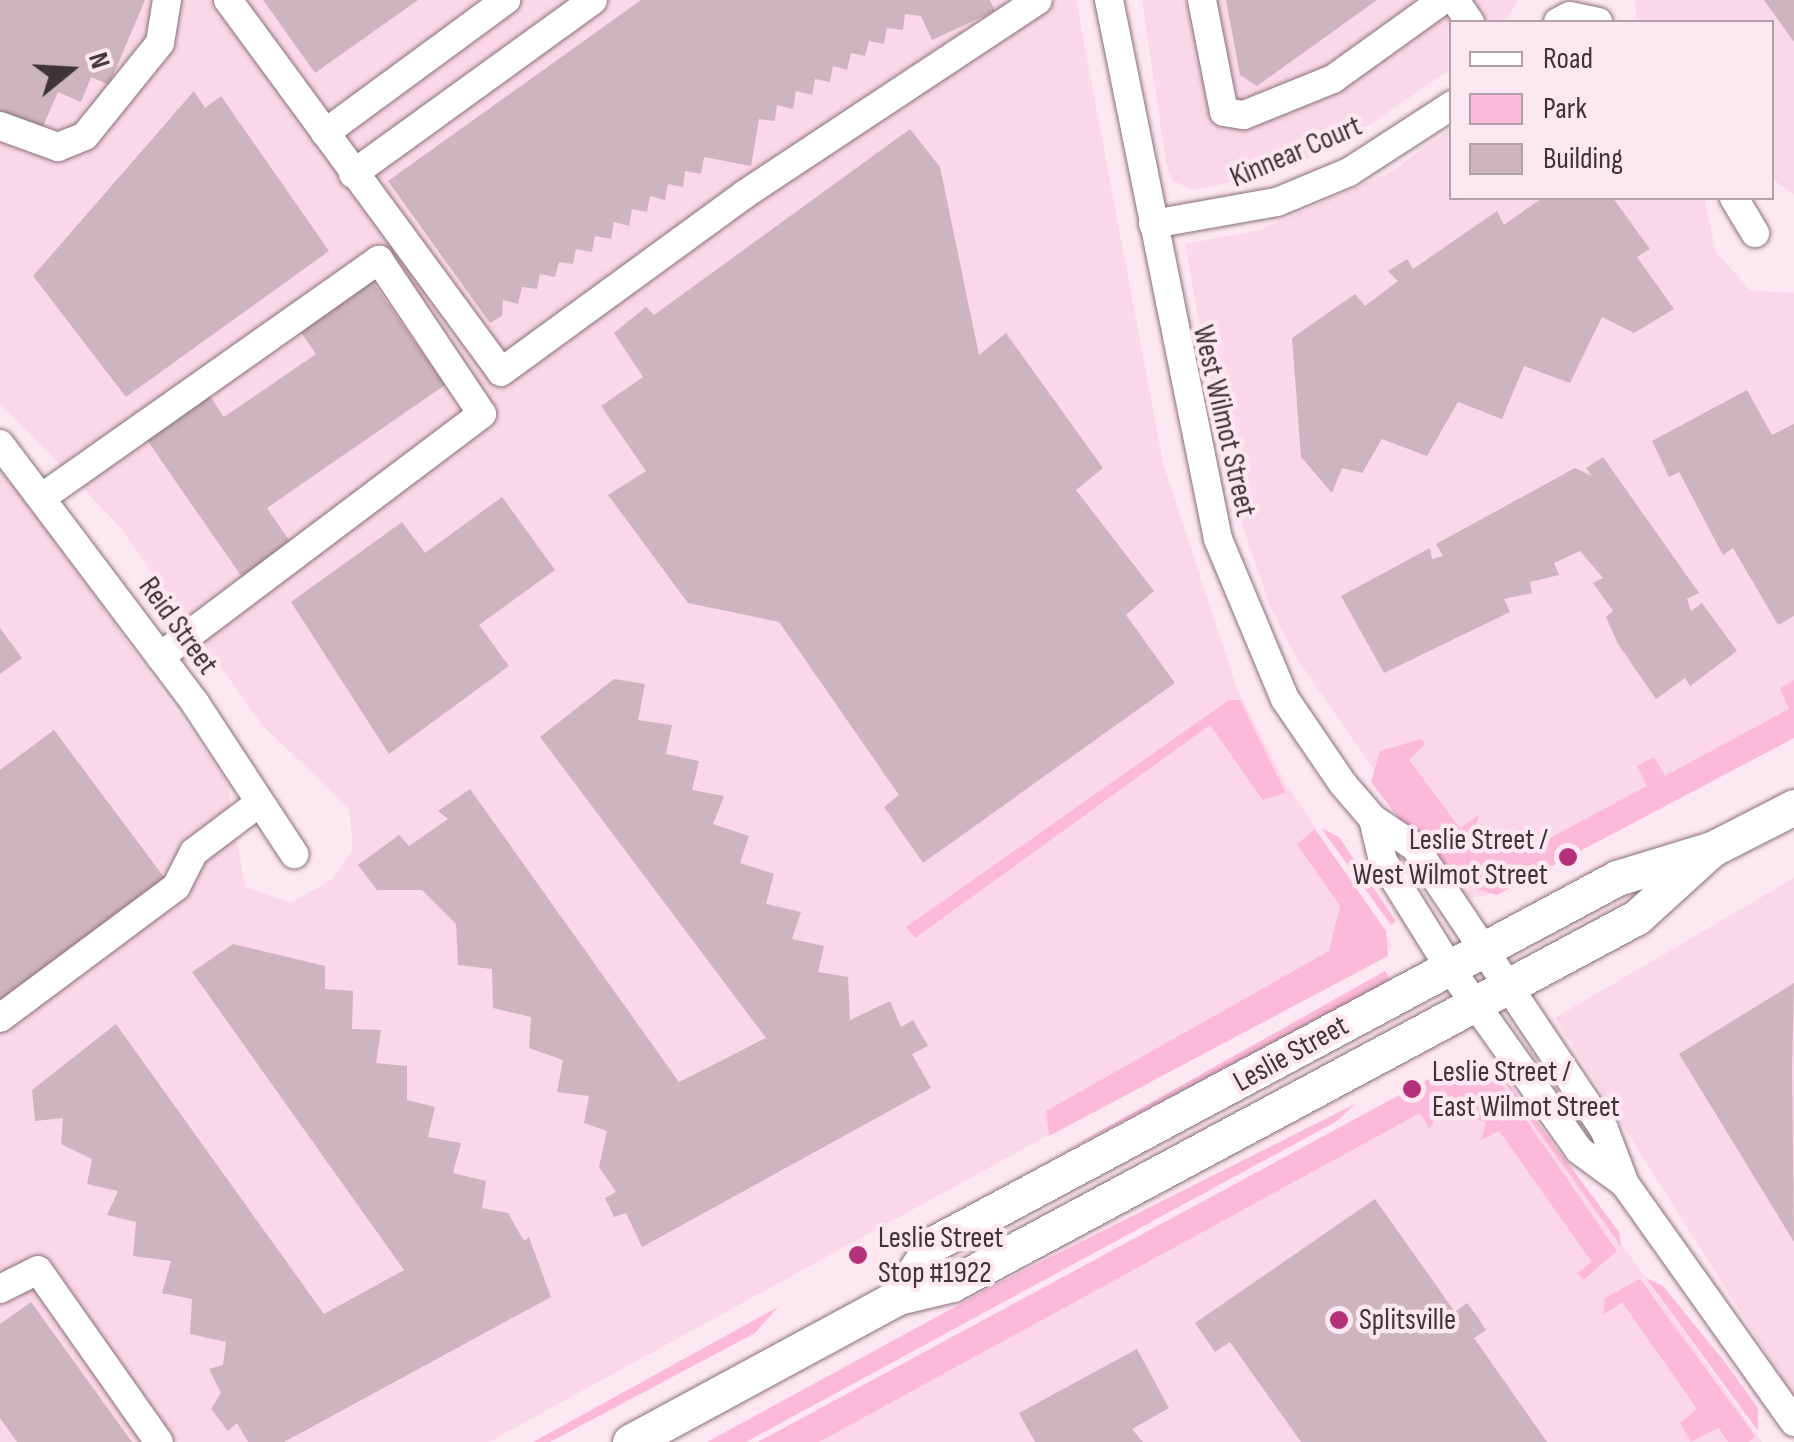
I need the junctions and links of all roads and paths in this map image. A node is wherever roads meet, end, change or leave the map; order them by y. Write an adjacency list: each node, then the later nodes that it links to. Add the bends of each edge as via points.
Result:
1 (167, 0): 12 (street, via 160,43 85,136 58,147)
2 (228, 0): 13 (street)
3 (506, 0): 13 (street)
4 (593, 0): 14 (street)
5 (1109, 0): 16 (street, West Wilmot Street)
6 (1202, 0): 7 (street, via 1224,112 1244,115 1333,78)
7 (1443, 0)
8 (1024, 4): 14 (street, via 745,194 501,372)
9 (1562, 20): 10 (street)
10 (1589, 20)
11 (1449, 107): 16 (street, Kinnear Court, via 1348,172 1276,202)
12 (0, 126)
13 (325, 133): 14 (street)
14 (353, 174)
15 (1735, 200): 17 (street)
16 (1153, 224): 25 (street, West Wilmot Street, via 1218,539 1285,699 1374,818 1384,861)
17 (1755, 234)
18 (0, 444): 19 (street, Reid Street)
19 (44, 496): 20 (street, Reid Street); 20 (street, via 378,260 482,414)
20 (160, 657): 21 (street, Reid Street)
21 (259, 802): 24 (street, Reid Street); 27 (street, via 194,852 176,887)
22 (1794, 807): 23 (main road, Leslie Street)
23 (1712, 849): 25 (main road, Leslie Street, via 1616,878); 26 (main road, Leslie Street, via 1638,917)
24 (294, 854)
25 (1464, 960): 26 (street, West Wilmot Street); 29 (main road, Leslie Street, via 933,1244)
26 (1491, 996): 29 (main road, Leslie Street, via 952,1284); 30 (street, West Wilmot Street, via 1579,1150 1625,1184)
27 (0, 1018)
28 (0, 1289): 31 (street, via 38,1270)
29 (898, 1297): 32 (main road, Leslie Street)
30 (1794, 1422)
31 (159, 1442)
32 (630, 1442)

